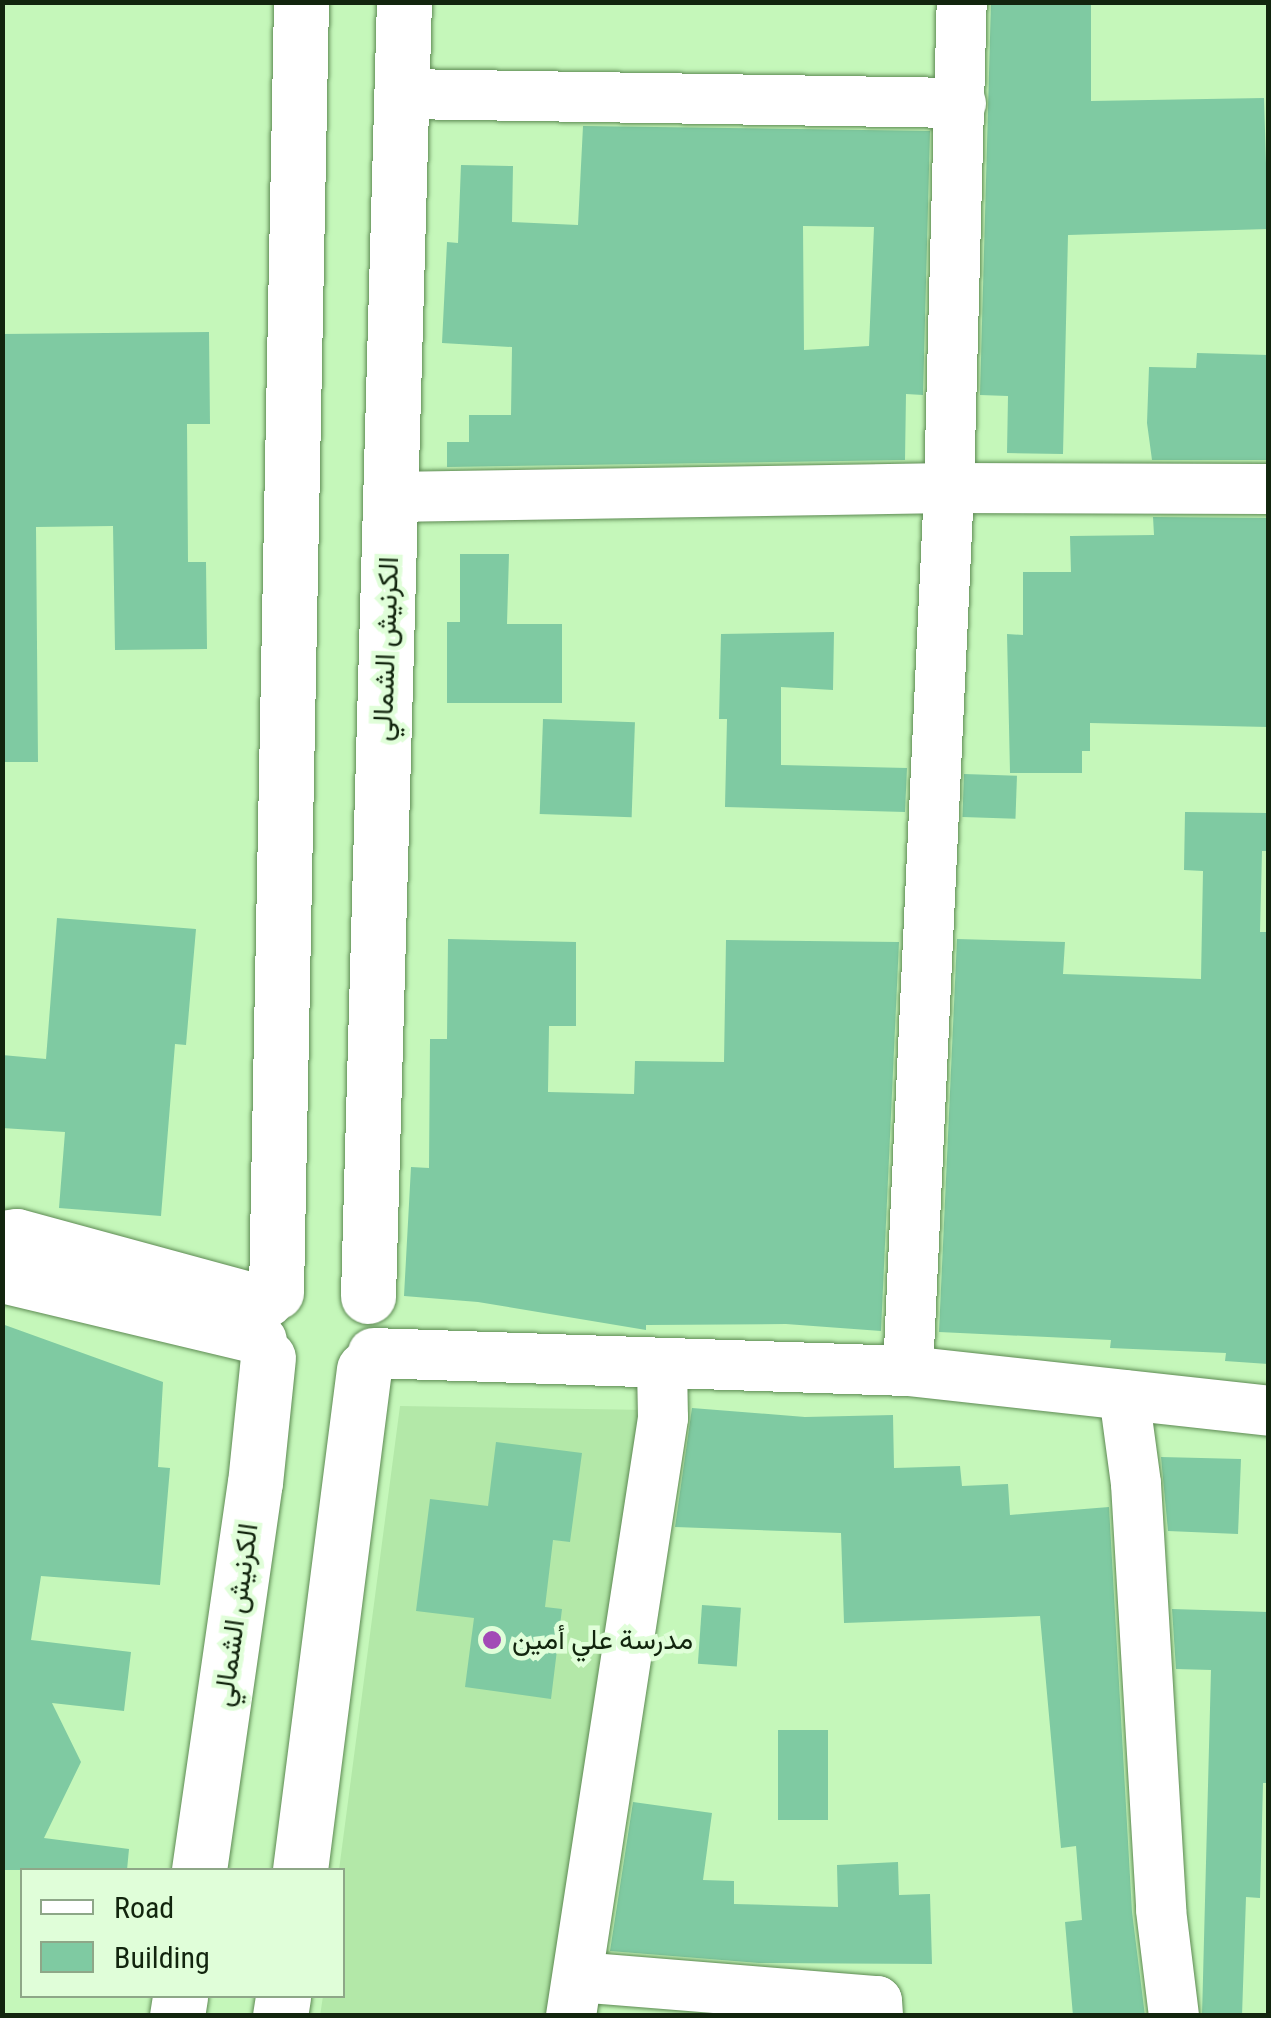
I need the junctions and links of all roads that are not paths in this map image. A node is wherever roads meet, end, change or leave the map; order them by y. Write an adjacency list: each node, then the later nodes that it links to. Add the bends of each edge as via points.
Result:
1 (301, 2): 12 (main road, الكرنيش الشمالي)
2 (404, 2): 4 (main road, الكرنيش الشمالي)
3 (962, 2): 5 (street)
4 (404, 94): 5 (street); 8 (main road, الكرنيش الشمالي)
5 (962, 104): 6 (street)
6 (949, 488): 7 (street); 8 (street); 15 (street)
7 (1268, 489)
8 (390, 497): 11 (main road, الكرنيش الشمالي)
9 (2, 1236): 12 (street, via 17,1234)
10 (2, 1278): 12 (street)
11 (368, 1296): 12 (main road, via 346,1277 316,1270 297,1275); 13 (main road, via 377,1315)
12 (268, 1323): 13 (main road, via 280,1372 313,1388 332,1387); 18 (main road, الكرنيش الشمالي, via 255,1483)
13 (368, 1361): 14 (street); 19 (main road)
14 (662, 1366): 15 (street); 20 (street, via 663,1418)
15 (908, 1371): 16 (street)
16 (1124, 1395): 17 (street); 22 (street)
17 (1268, 1411)
18 (199, 1868)
19 (300, 1868)
20 (574, 1996): 21 (street, via 877,2000)
21 (878, 2016)
22 (1174, 2016)

